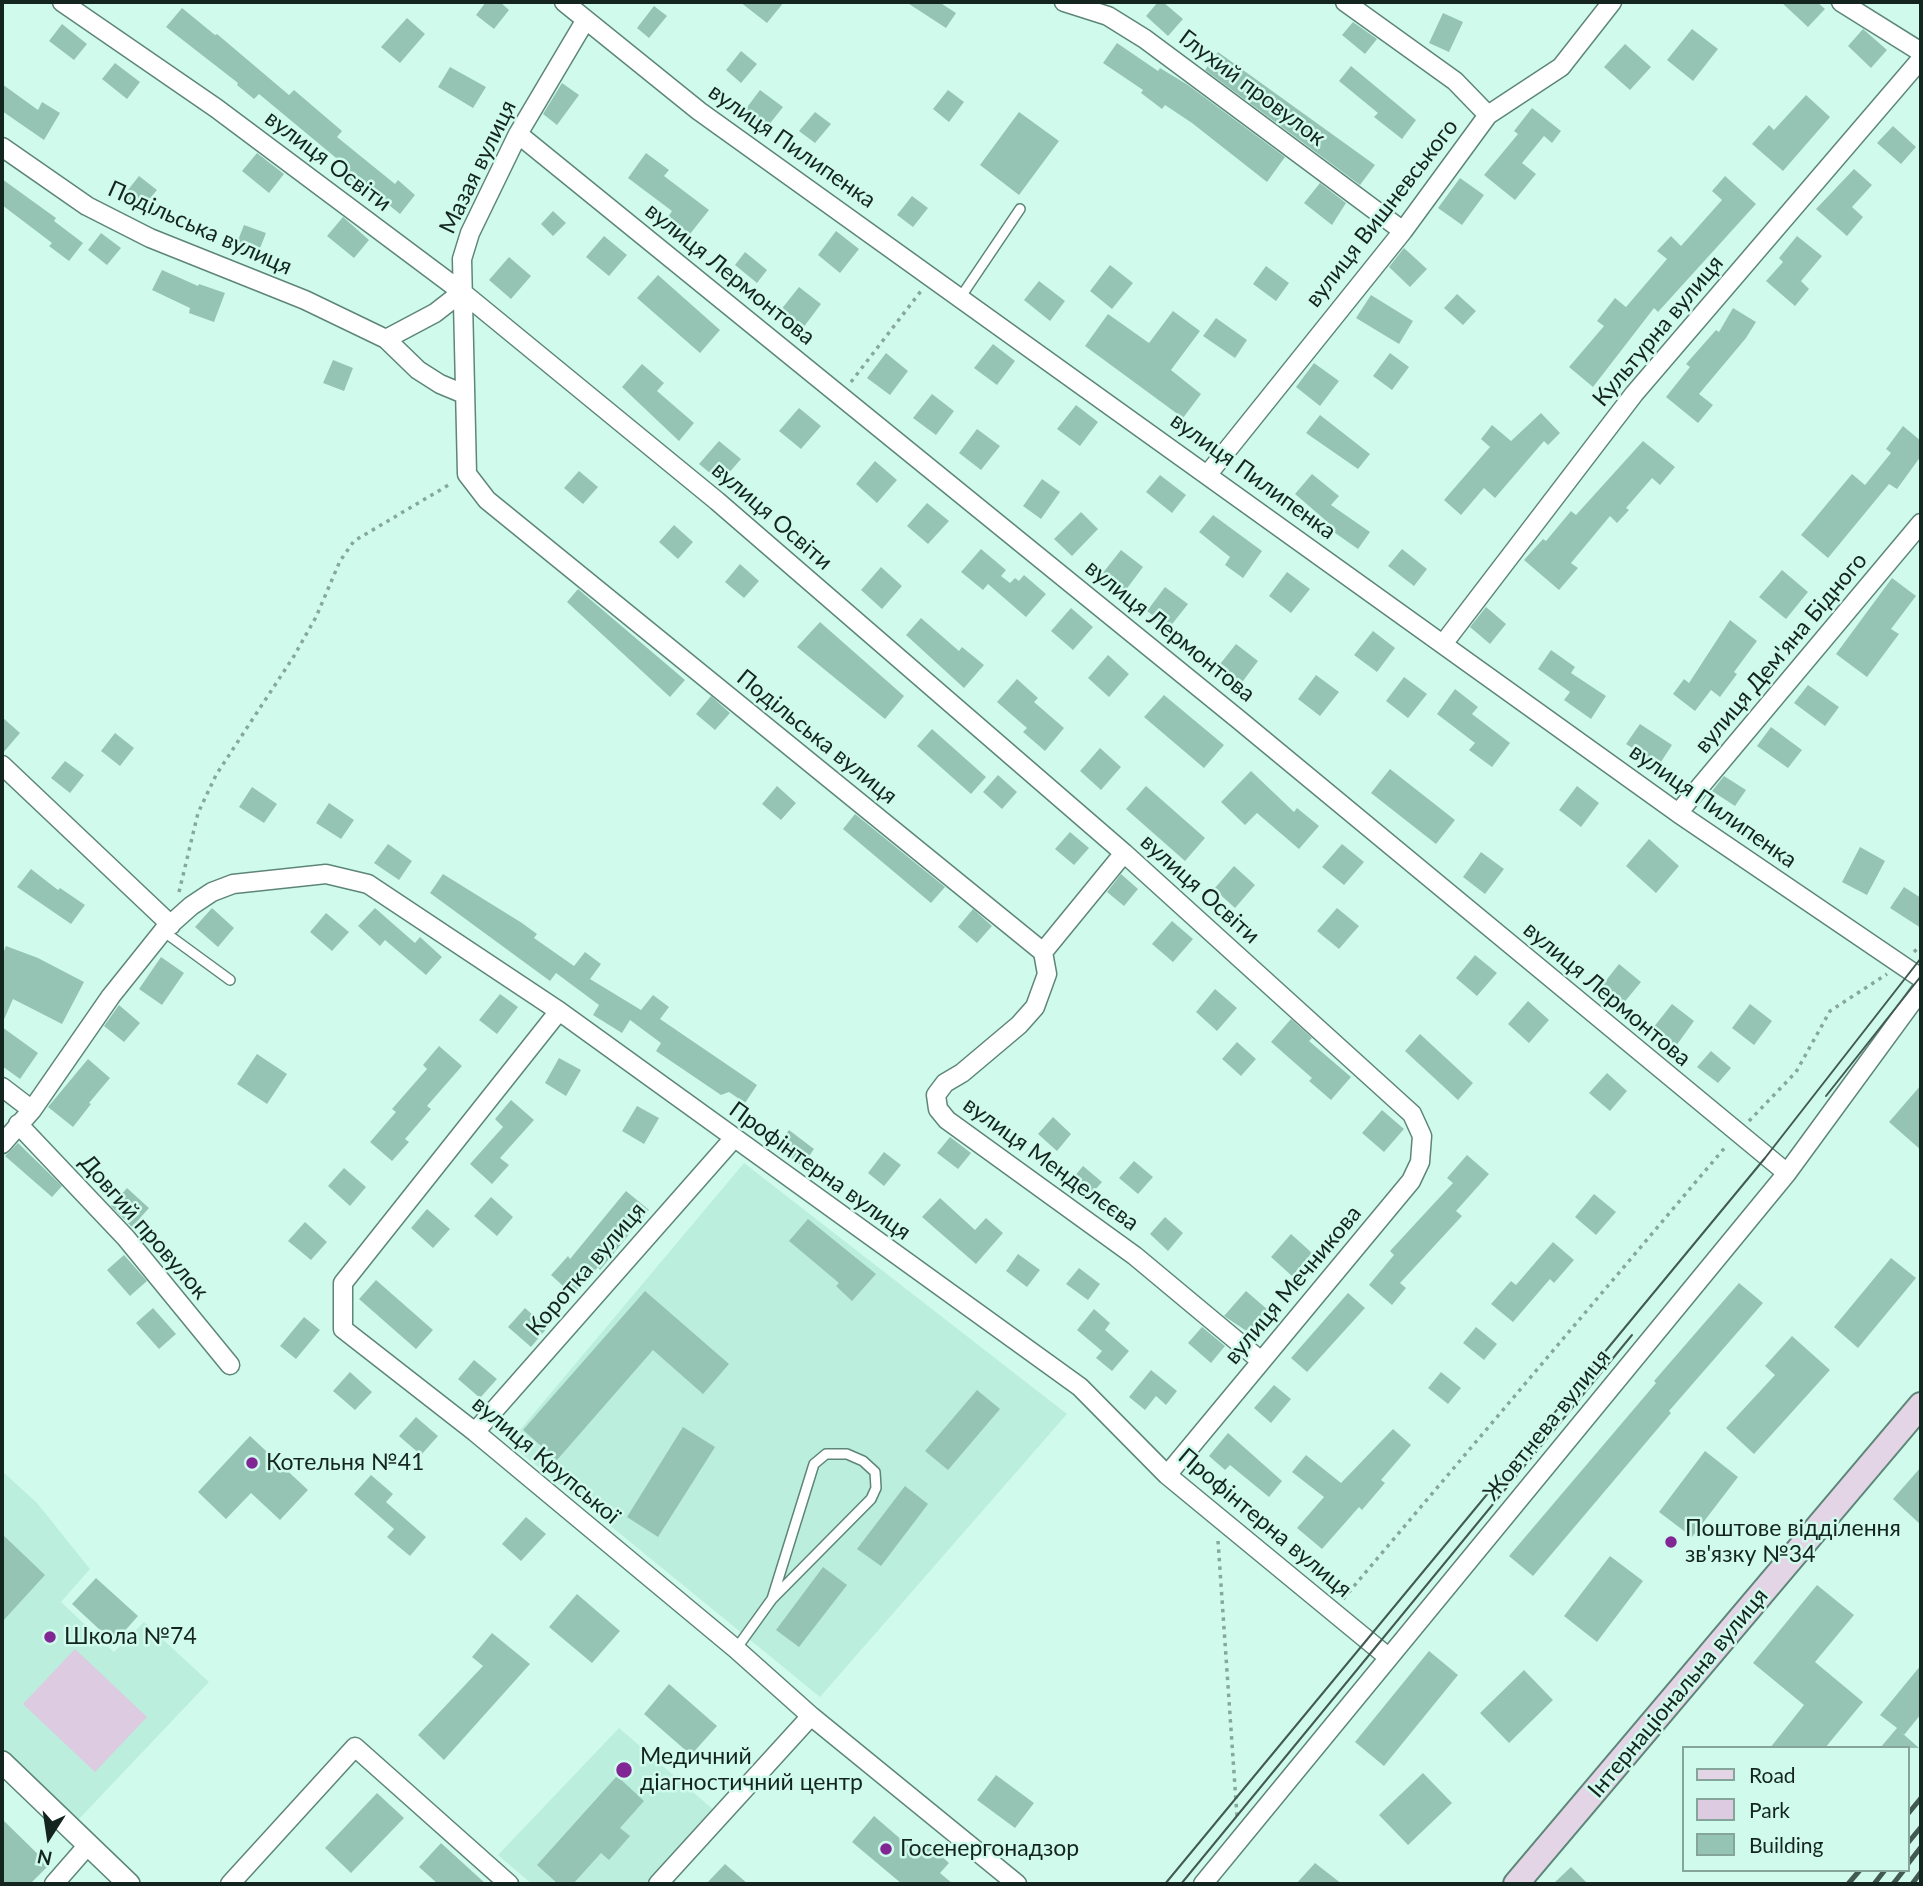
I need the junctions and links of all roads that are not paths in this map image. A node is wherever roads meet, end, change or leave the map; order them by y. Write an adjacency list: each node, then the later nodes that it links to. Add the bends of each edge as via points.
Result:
1 (62, 2): 15 (street, вулиця Освіти, via 216,108)
2 (564, 2): 7 (street, вулиця Пилипенка)
3 (1063, 2): 14 (street, Глухий провулок, via 1108,16 1145,39)
4 (1345, 2): 10 (street, via 1455,81)
5 (1612, 2): 10 (street, вулиця Вишневського, via 1562,67)
6 (1841, 2): 8 (street)
7 (585, 21): 11 (street, Мазая вулиця); 16 (street, вулиця Пилипенка, via 699,111)
8 (1921, 52)
9 (1921, 59): 22 (street, Культурна вулиця, via 1634,394)
10 (1488, 115): 14 (street, вулиця Вишневського)
11 (518, 134): 15 (street, Мазая вулиця, via 470,233 462,259); 38 (street, вулиця Лермонтова)
12 (2, 147): 17 (street, Подільська вулиця, via 88,206 150,238 305,300)
13 (1020, 209): 16 (lane)
14 (1403, 231): 20 (street, вулиця Вишневського)
15 (463, 292): 17 (street); 18 (street, Мазая вулиця); 25 (street, вулиця Освіти, via 717,501)
16 (960, 298): 20 (street, вулиця Пилипенка)
17 (386, 340): 18 (street, Подільська вулиця, via 418,370)
18 (464, 394): 19 (street, Мазая вулиця)
19 (467, 474): 27 (street, Подільська вулиця, via 508,518)
20 (1208, 474): 22 (street, вулиця Пилипенка)
21 (1921, 523): 24 (street, вулиця Дем'яна Бідного)
22 (1443, 644): 24 (street, вулиця Пилипенка)
23 (2, 765): 26 (street)
24 (1678, 813): 28 (street, вулиця Пилипенка)
25 (1124, 853): 27 (street); 34 (street, вулиця Освіти)
26 (167, 928): 29 (lane); 31 (street, Профінтерна вулиця, via 212,892 233,884 347,876 377,889); 33 (street, Профінтерна вулиця, via 111,996)
27 (1043, 952): 39 (street, вулиця Менделєєва, via 1047,974 1035,1007 945,1083 936,1095 938,1109 1135,1256)
28 (1921, 978)
29 (230, 980)
30 (1921, 990): 38 (street, Жовтнева вулиця)
31 (559, 1011): 36 (street, Профінтерна вулиця); 42 (street, вулиця Крупської, via 343,1283 343,1329)
32 (2, 1087): 33 (street)
33 (32, 1110): 35 (street, Профінтерна вулиця)
34 (1412, 1114): 39 (street, вулиця Мечникова, via 1422,1136 1420,1162 1411,1181)
35 (18, 1124): 37 (street, Профінтерна вулиця); 40 (street, Довгий провулок, via 126,1238)
36 (734, 1138): 42 (street, Коротка вулиця); 43 (street, Профінтерна вулиця, via 1080,1387)
37 (2, 1144)
38 (1787, 1173): 46 (street, Жовтнева вулиця)
39 (1261, 1362): 43 (street, вулиця Мечникова)
40 (230, 1365)
41 (1921, 1405): 57 (main road, Інтернаціональна вулиця)
42 (475, 1432): 45 (street, вулиця Крупської)
43 (1167, 1475): 46 (street, Профінтерна вулиця)
44 (772, 1600): 44 (lane, via 814,1464 826,1454 847,1454 863,1461 875,1472 871,1499); 45 (lane)
45 (736, 1649): 47 (street, вулиця Крупської)
46 (1388, 1657): 56 (street, Жовтнева вулиця)
47 (811, 1716): 54 (street); 55 (street, вулиця Крупської)
48 (2, 1762): 49 (street)
49 (88, 1845): 50 (street); 51 (street)
50 (54, 1884)
51 (130, 1884)
52 (230, 1884): 53 (street, via 355,1747)
53 (509, 1884)
54 (658, 1884)
55 (1017, 1884)
56 (1203, 1884)
57 (1516, 1884)

